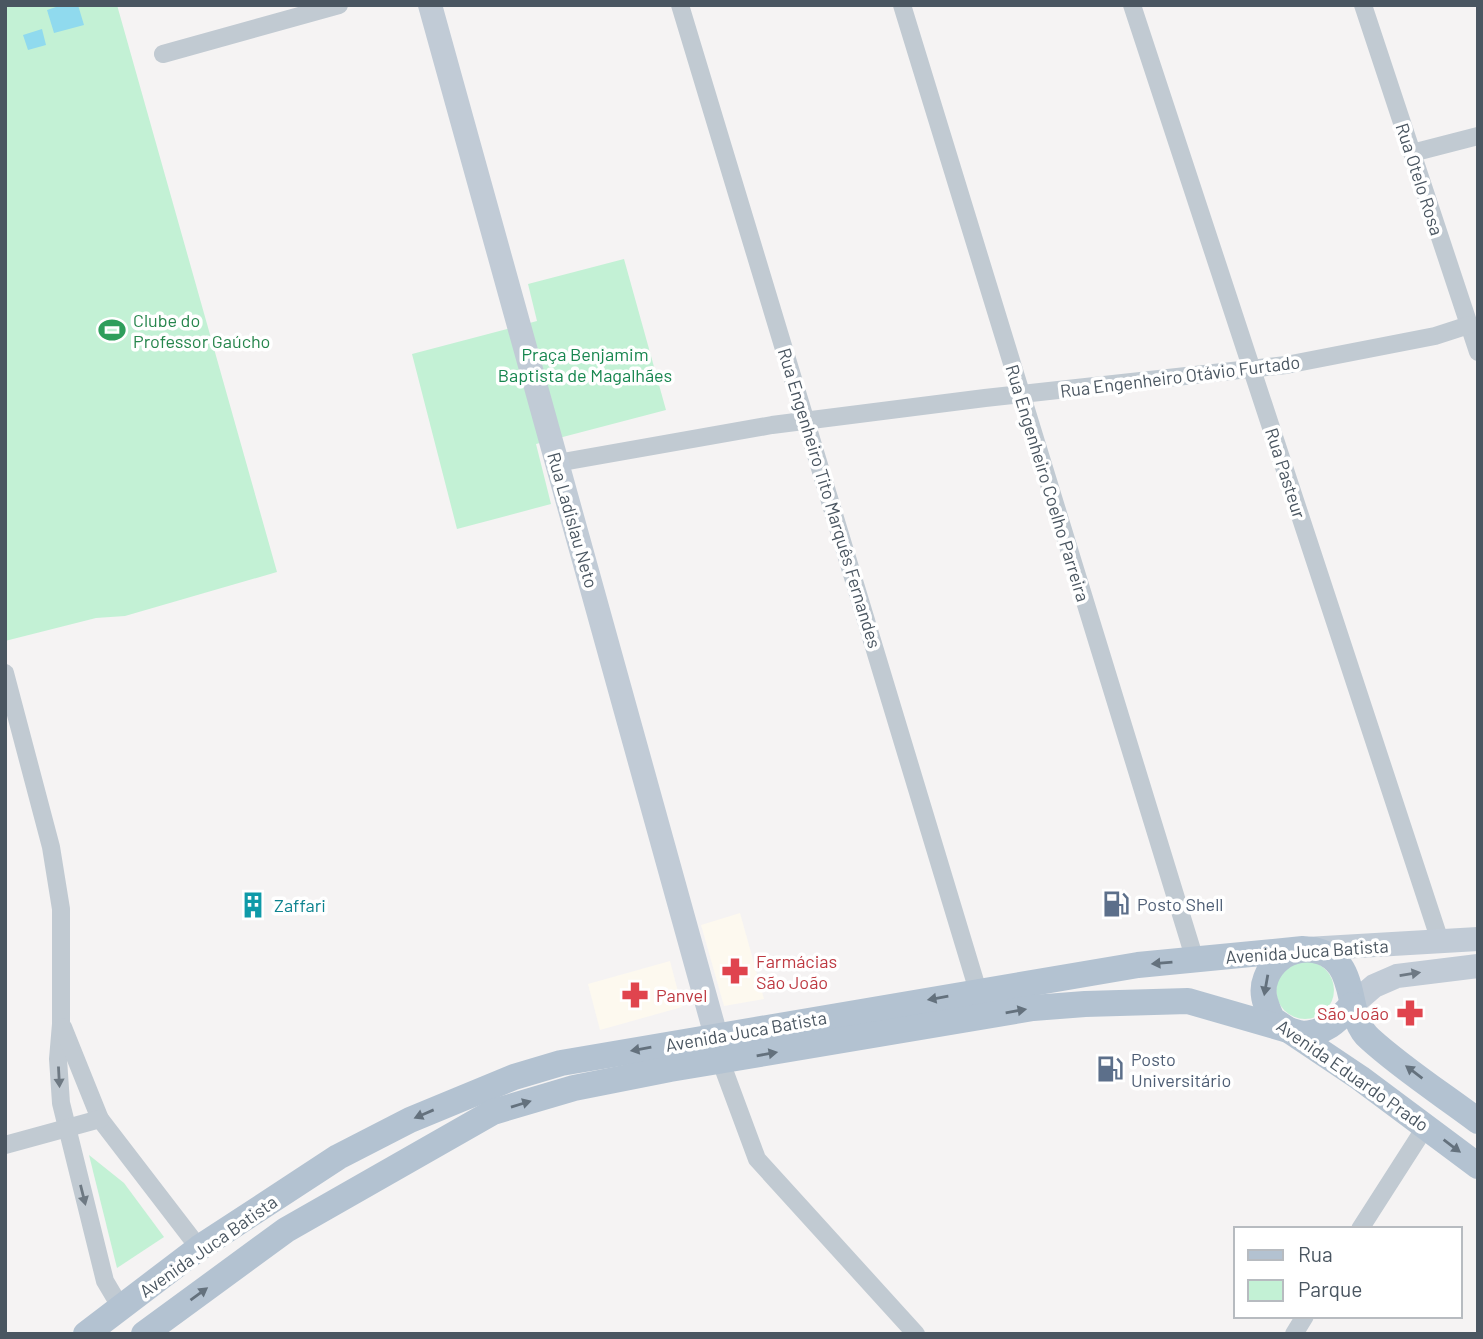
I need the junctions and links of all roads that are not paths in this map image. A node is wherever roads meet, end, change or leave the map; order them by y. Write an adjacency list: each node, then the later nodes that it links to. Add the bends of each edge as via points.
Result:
1 (339, 5): 7 (street)
2 (430, 5): 15 (street, Rua Ladislau Neto)
3 (680, 5): 14 (street, Rua Engenheiro Tito Marquês Fernandes)
4 (902, 5): 13 (street, Rua Engenheiro Coelho Parreira)
5 (1132, 5): 12 (street, Rua Pasteur)
6 (1363, 5): 9 (street, Rua Otelo Rosa)
7 (163, 54)
8 (1478, 136): 9 (street)
9 (1412, 153): 10 (street, Rua Otelo Rosa)
10 (1469, 325): 11 (street, Rua Otelo Rosa); 12 (street, Rua Engenheiro Otávio Furtado, via 1367,351)
11 (1478, 352)
12 (1252, 369): 13 (street, Rua Engenheiro Otávio Furtado); 18 (street, Rua Pasteur)
13 (1021, 394): 14 (street, Rua Engenheiro Otávio Furtado); 20 (street, Rua Engenheiro Coelho Parreira)
14 (807, 421): 15 (street, Rua Engenheiro Otávio Furtado); 22 (street, Rua Engenheiro Tito Marquês Fernandes)
15 (557, 463): 26 (street, Rua Ladislau Neto)
16 (5, 673): 24 (street, via 60,897)
17 (1478, 939): 18 (street, Avenida Juca Batista)
18 (1440, 941): 19 (street, Avenida Juca Batista)
19 (1303, 949): 20 (main road, Avenida Juca Batista); 23 (main road, Avenida Eduardo Prado, via 1329,955 1338,963); 25 (main road, Avenida Eduardo Prado, one-way to 25, via 1280,958 1265,978 1265,1004 1272,1018)
20 (1195, 960): 22 (main road, Avenida Juca Batista, one-way to 22)
21 (1478, 966): 23 (street, Avenida Juca Batista, one-way to 21, via 1374,986 1397,976)
22 (978, 992): 26 (main road, Avenida Juca Batista, one-way to 26)
23 (1352, 1005): 25 (main road, Avenida Juca Batista, via 1327,1029 1315,1034); 29 (main road, Avenida Eduardo Prado, one-way to 23, via 1367,1037)
24 (61, 1024): 28 (street); 31 (street, one-way to 31, via 58,1059)
25 (1290, 1031): 27 (main road, Avenida Juca Batista, one-way to 25, via 1033,1008 1085,1004 1188,1001); 30 (main road, Avenida Eduardo Prado)
26 (716, 1036): 35 (main road, Avenida Juca Batista, one-way to 35, via 561,1063 514,1077 338,1157)
27 (721, 1062): 39 (main road, Avenida Juca Batista, one-way to 27, via 286,1230 493,1112 574,1088); 40 (street, via 757,1159)
28 (100, 1119): 31 (street); 35 (street)
29 (1478, 1121)
30 (1426, 1126): 33 (main road, Avenida Eduardo Prado, one-way to 33); 34 (street)
31 (67, 1129): 32 (street); 36 (street, one-way to 36, via 105,1281)
32 (5, 1145)
33 (1478, 1166)
34 (1361, 1227)
35 (199, 1248): 36 (main road, Avenida Juca Batista)
36 (121, 1308): 38 (main road, Avenida Juca Batista)
37 (1304, 1318): 41 (street)
38 (86, 1334)
39 (144, 1334)
40 (916, 1334)
41 (1294, 1334)

